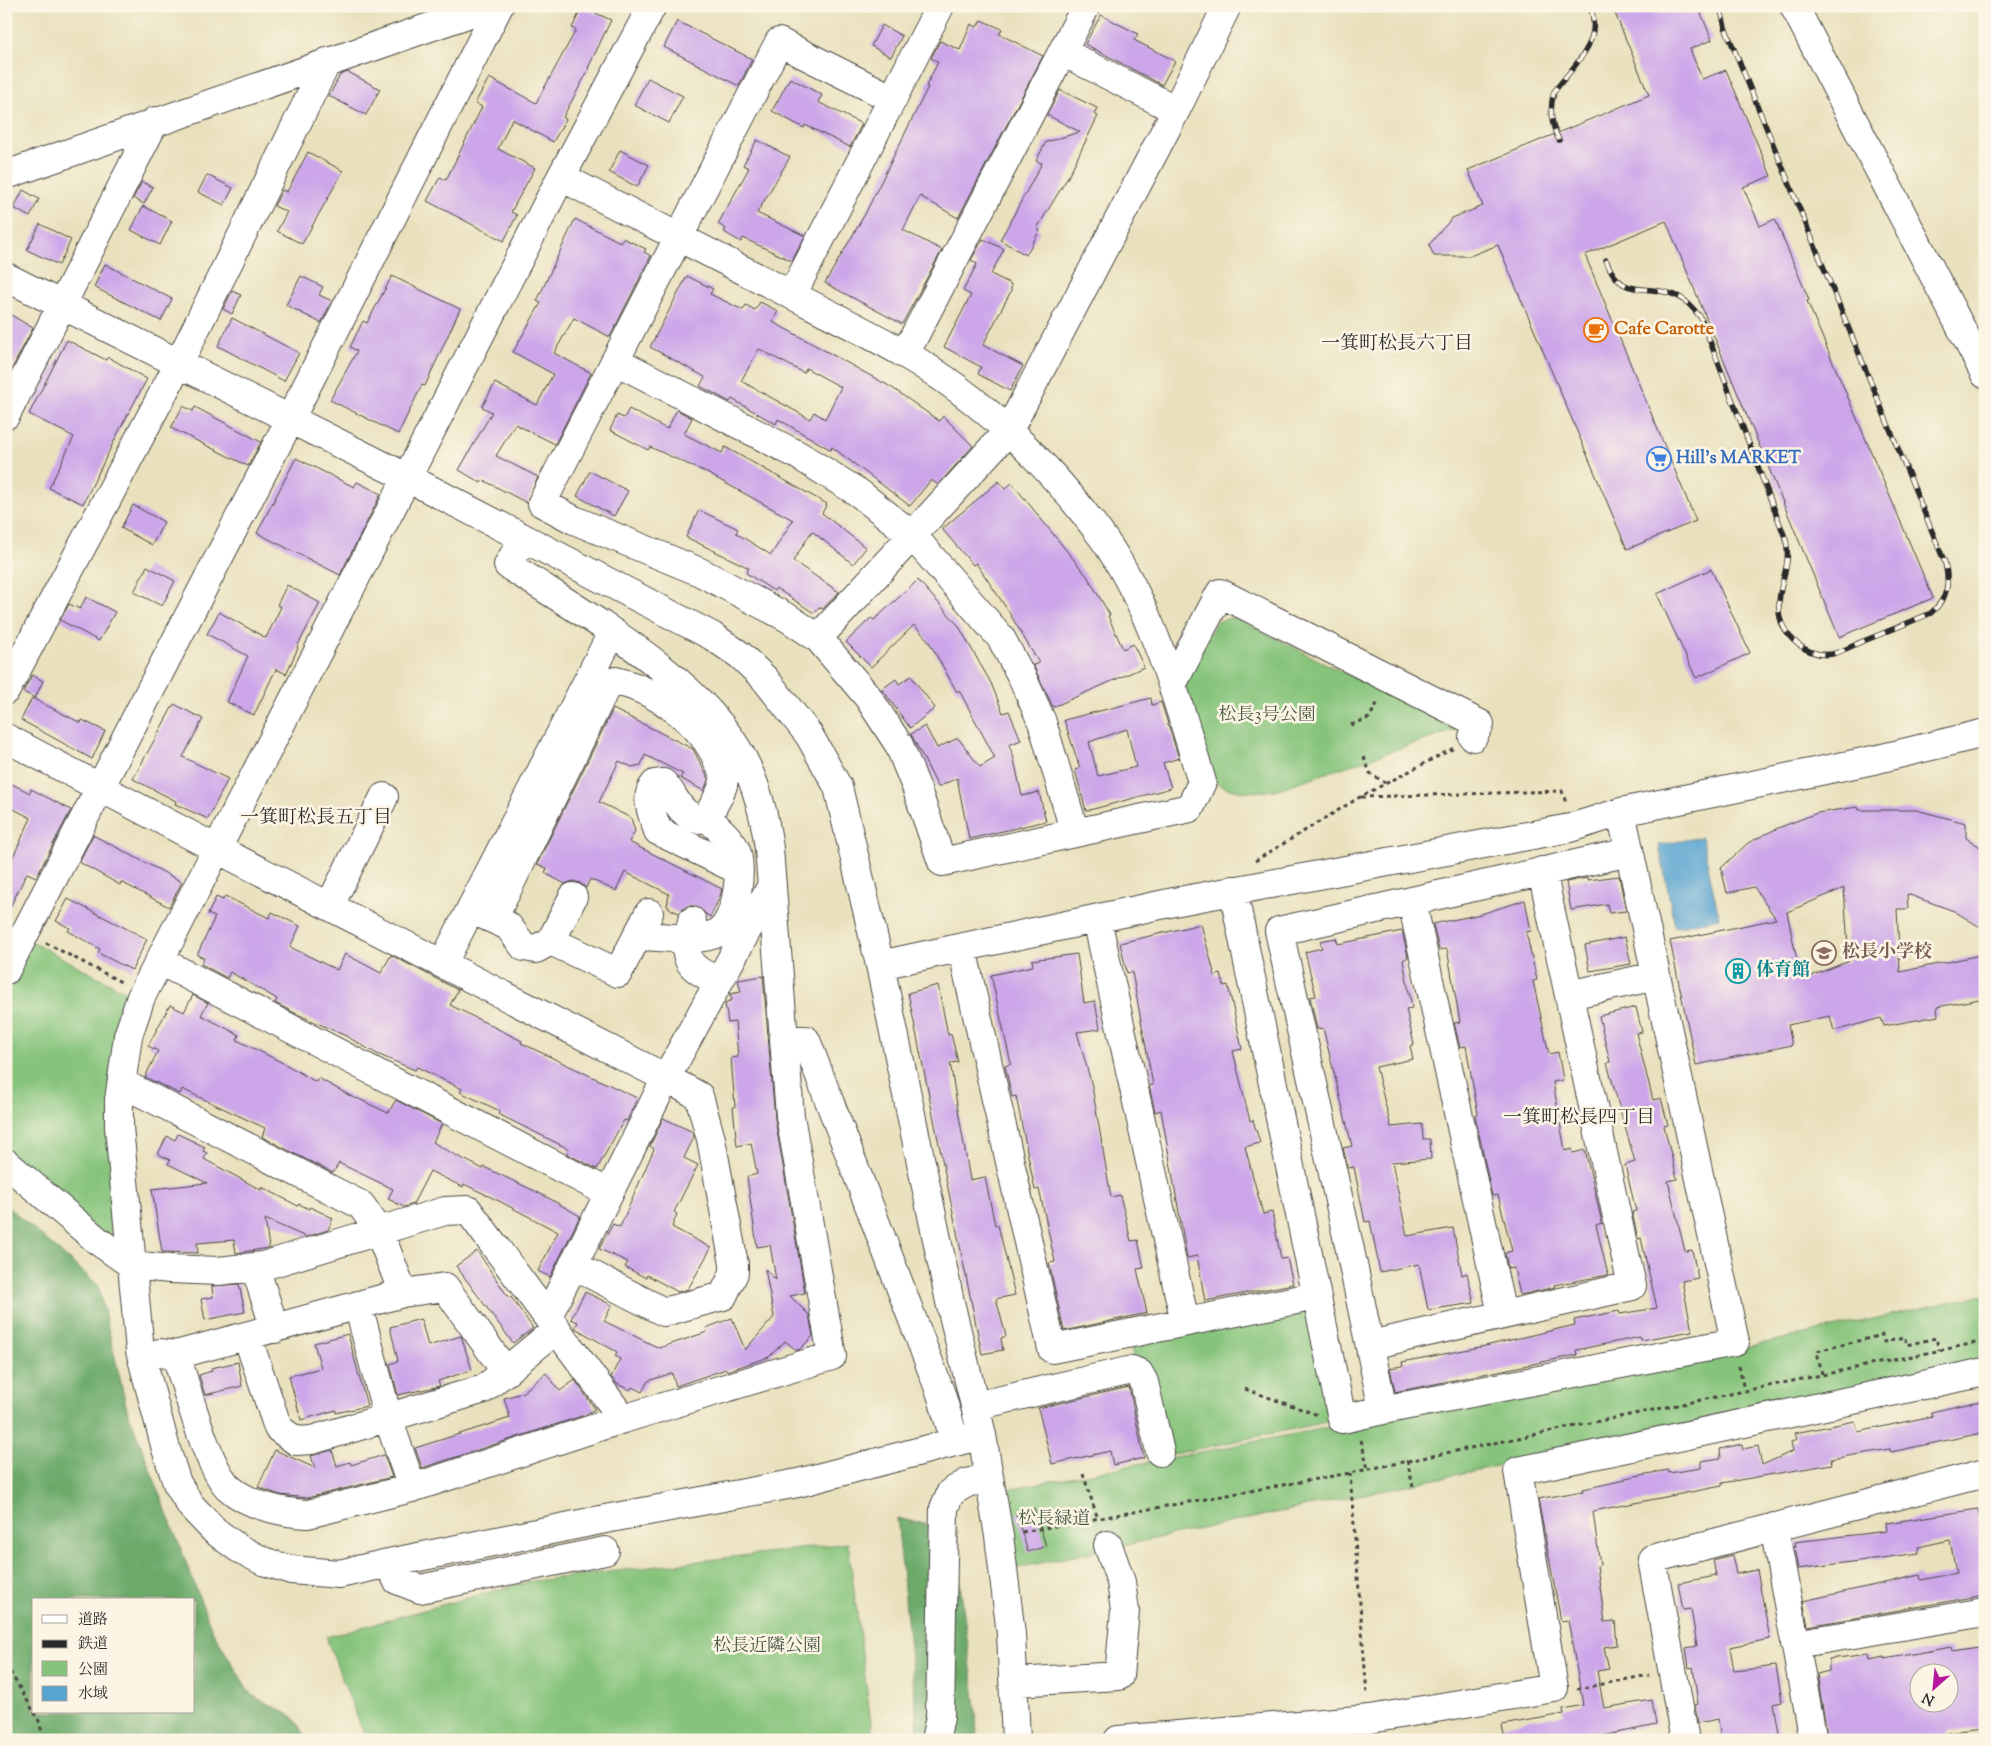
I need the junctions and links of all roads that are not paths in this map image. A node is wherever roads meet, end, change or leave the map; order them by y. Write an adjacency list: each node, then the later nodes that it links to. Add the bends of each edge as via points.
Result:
1 (490, 6): 9 (street)
2 (499, 6): 24 (street)
3 (652, 6): 14 (street)
4 (940, 6): 10 (street)
5 (1086, 6): 8 (street)
6 (1227, 6): 11 (street)
7 (1794, 6): 22 (street)
8 (1063, 52): 11 (street); 19 (street)
9 (327, 62): 12 (street); 21 (street)
10 (893, 99): 15 (street, via 779,42); 17 (street)
11 (1176, 110): 25 (street)
12 (155, 121): 13 (street); 18 (street)
13 (6, 174)
14 (561, 178): 15 (street); 26 (street)
15 (680, 237): 17 (street); 20 (street)
16 (6, 277): 18 (street)
17 (792, 295): 19 (street)
18 (63, 306): 21 (street); 23 (street)
19 (905, 354): 25 (street)
20 (616, 361): 27 (street, via 798,455 859,493); 30 (street, via 542,503 574,520 700,572)
21 (178, 365): 24 (street); 32 (street)
22 (1985, 374)
23 (6, 416)
24 (289, 421): 26 (street); 36 (street)
25 (1009, 430): 27 (street); 31 (street, via 1053,476 1103,539 1129,583)
26 (408, 478): 28 (street); 41 (street)
27 (913, 536): 30 (street); 40 (street, via 1001,638 1042,722)
28 (523, 539): 29 (street, via 508,565); 57 (street, via 712,636 740,655 771,685 809,735 838,787)
29 (612, 633): 45 (street, via 659,666 686,690 708,710 733,742 765,814); 50 (street)
30 (818, 638): 40 (street, via 868,697 899,745 942,862)
31 (1173, 683): 34 (street, via 1220,593 1480,724); 40 (street, via 1202,782 1190,808)
32 (6, 690)
33 (1985, 734): 38 (street)
34 (1473, 737)
35 (6, 738): 36 (street)
36 (100, 787): 41 (street); 58 (street)
37 (384, 798): 49 (street)
38 (1621, 812): 42 (street); 46 (street, via 1570,828)
39 (707, 817): 43 (street, via 736,850); 43 (street, via 698,819 682,811 671,791 662,783 655,784 650,790 649,804 658,831); 50 (street, via 724,777 714,750 675,709 659,698 616,682 606,687)
40 (1075, 833)
41 (217, 849): 49 (street); 55 (street)
42 (1629, 852): 44 (street); 59 (street)
43 (738, 870): 52 (street, via 736,900 726,925 717,933 700,938)
44 (1542, 871): 48 (street); 61 (street)
45 (772, 885): 60 (street); 62 (street)
46 (1233, 890): 51 (street); 72 (street)
47 (573, 897): 53 (street)
48 (1412, 902): 74 (street); 80 (street, via 1279,931)
49 (330, 906): 56 (street)
50 (482, 914): 53 (street, via 508,926 524,947 536,949); 56 (street)
51 (1097, 919): 54 (street); 75 (street)
52 (690, 928): 53 (street, via 643,925 618,973); 60 (street, via 686,954 690,964)
53 (551, 940)
54 (962, 948): 57 (street); 79 (street, via 1052,1349)
55 (160, 961): 64 (street, via 143,993 128,1036); 66 (street)
56 (444, 962): 63 (street)
57 (880, 965): 86 (street, via 950,1302)
58 (6, 970)
59 (1656, 976): 61 (street); 87 (street, via 1735,1342)
60 (719, 982): 63 (street)
61 (1569, 995): 74 (street, via 1632,1286)
62 (785, 1040): 89 (street, via 790,1116 832,1356); 91 (street, via 806,1040 941,1394)
63 (666, 1078): 66 (street); 69 (street, via 698,1096 711,1140 734,1264 729,1285 723,1296 664,1312)
64 (122, 1083): 67 (street, via 361,1205); 68 (street, via 119,1127)
65 (6, 1163): 68 (street, via 98,1241)
66 (609, 1193): 69 (street)
67 (379, 1231): 70 (street); 71 (street); 76 (street, via 445,1211 468,1210)
68 (132, 1265): 70 (street, via 218,1271); 81 (street)
69 (573, 1265): 76 (street)
70 (255, 1267): 77 (street)
71 (402, 1293): 73 (street); 84 (street, via 445,1287)
72 (1316, 1296): 75 (street); 87 (street, via 1342,1418)
73 (358, 1305): 77 (street); 88 (street)
74 (1502, 1314): 80 (street)
75 (1185, 1322): 79 (street)
76 (552, 1323): 84 (street); 89 (street)
77 (276, 1329): 78 (street)
78 (247, 1336): 82 (street); 88 (street, via 278,1428 296,1440 312,1440)
79 (1114, 1337): 83 (street)
80 (1370, 1346): 87 (street)
81 (140, 1351): 82 (street); 99 (street, via 178,1483 191,1506 215,1531 263,1561 291,1570 339,1574)
82 (176, 1355): 95 (street, via 212,1462 229,1487 250,1500 270,1509 308,1514)
83 (1120, 1371): 86 (street); 92 (street, via 1139,1373 1144,1382)
84 (506, 1372): 88 (street, via 484,1389)
85 (1985, 1372): 103 (street, via 1518,1471 1554,1688)
86 (975, 1406): 90 (street)
87 (1383, 1410)
88 (388, 1418): 95 (street)
89 (623, 1419): 95 (street)
90 (982, 1435): 91 (street); 94 (street)
91 (955, 1442): 99 (street, via 798,1483)
92 (1160, 1452)
93 (1985, 1473): 96 (street)
94 (989, 1478): 102 (street, via 999,1536); 104 (street, via 967,1483 951,1492 944,1508 940,1717)
95 (412, 1488)
96 (1774, 1527): 101 (street); 107 (street, via 1652,1559)
97 (1108, 1545): 102 (street, via 1121,1582 1125,1612 1119,1676)
98 (605, 1551): 99 (street, via 420,1589 397,1580)
99 (388, 1563)
100 (1985, 1612): 101 (street)
101 (1794, 1644): 108 (street)
102 (1015, 1682): 105 (street)
103 (1370, 1729): 106 (street)
104 (935, 1740)
105 (1016, 1740)
106 (1118, 1740)
107 (1686, 1740)
108 (1813, 1740)

